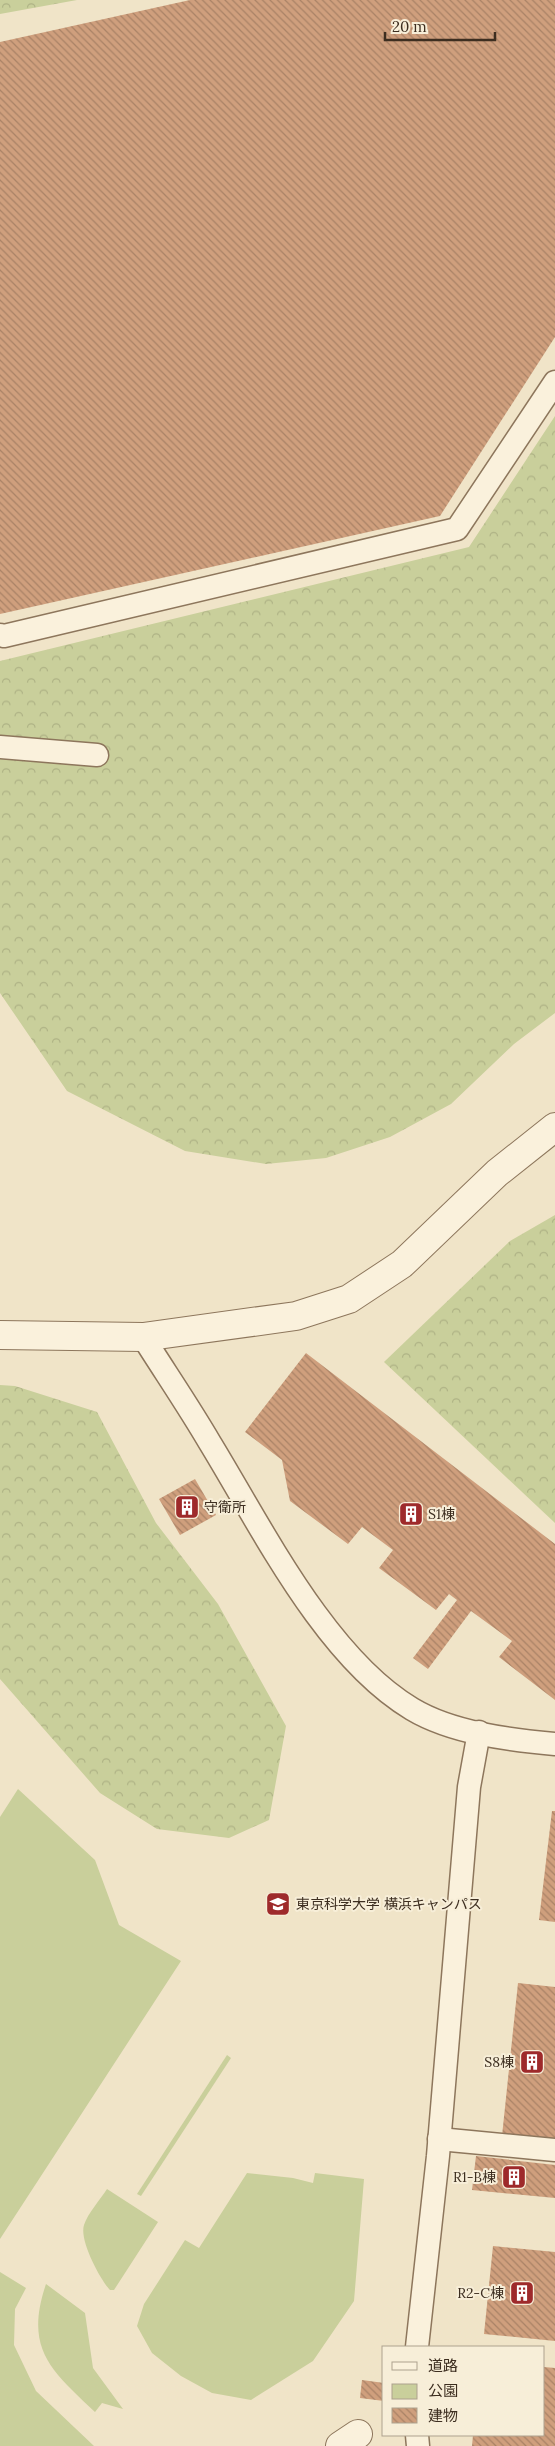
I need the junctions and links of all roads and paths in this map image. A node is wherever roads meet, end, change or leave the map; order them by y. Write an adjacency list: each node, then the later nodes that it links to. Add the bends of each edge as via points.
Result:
1 (555, 382): 2 (lane, via 457,529)
2 (0, 635)
3 (0, 747): 4 (lane)
4 (97, 755)
5 (555, 1127): 7 (street, via 497,1173 402,1264 349,1298 296,1316)
6 (0, 1335): 7 (street)
7 (142, 1337): 8 (lane, via 209,1441 275,1553 354,1661 379,1685 414,1710 454,1727)
8 (479, 1732): 9 (lane); 10 (lane, via 469,1787)
9 (555, 1744)
10 (440, 2139): 11 (lane); 12 (lane)
11 (555, 2150)
12 (417, 2346)

